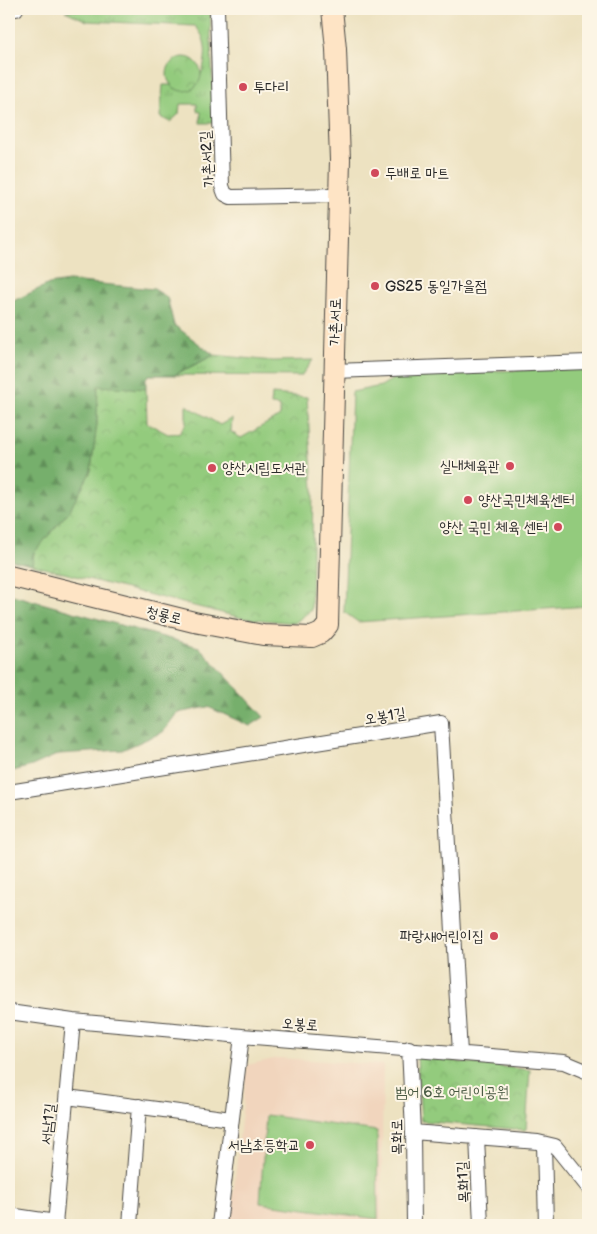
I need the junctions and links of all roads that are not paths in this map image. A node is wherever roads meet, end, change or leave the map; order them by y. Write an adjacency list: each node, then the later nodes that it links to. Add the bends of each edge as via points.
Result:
1 (9, 9): 2 (street)
2 (16, 9)
3 (216, 9): 5 (street, 가촌서2길, via 222,186 225,194 230,197)
4 (332, 9): 5 (street, 가촌서로)
5 (339, 195): 7 (street, 가촌서로)
6 (588, 362): 7 (street)
7 (334, 372): 9 (street, 가촌서로, via 330,606 328,625)
8 (9, 576): 9 (street, 청룡로, via 211,626 290,637 312,637)
9 (322, 633)
10 (9, 792): 15 (street, 오봉1길, via 441,723)
11 (9, 1012): 12 (street, 오봉로)
12 (73, 1021): 13 (street, 오봉로); 17 (street)
13 (242, 1036): 14 (street, 오봉로); 19 (street)
14 (409, 1048): 15 (street, 오봉로); 20 (street, 목화로)
15 (460, 1053): 16 (street, 오봉로, via 564,1062)
16 (588, 1072)
17 (67, 1097): 18 (street, 서남1길); 25 (street, 서남1길)
18 (139, 1106): 19 (street, 서남1길); 26 (street)
19 (231, 1119): 27 (street)
20 (413, 1132): 21 (street); 28 (street, 목화로)
21 (477, 1137): 22 (street); 29 (street, 목화1길)
22 (544, 1144): 23 (street, via 555,1146); 30 (street)
23 (588, 1187)
24 (9, 1215): 25 (street)
25 (55, 1224)
26 (130, 1225)
27 (219, 1225)
28 (414, 1225)
29 (481, 1225)
30 (546, 1225)

